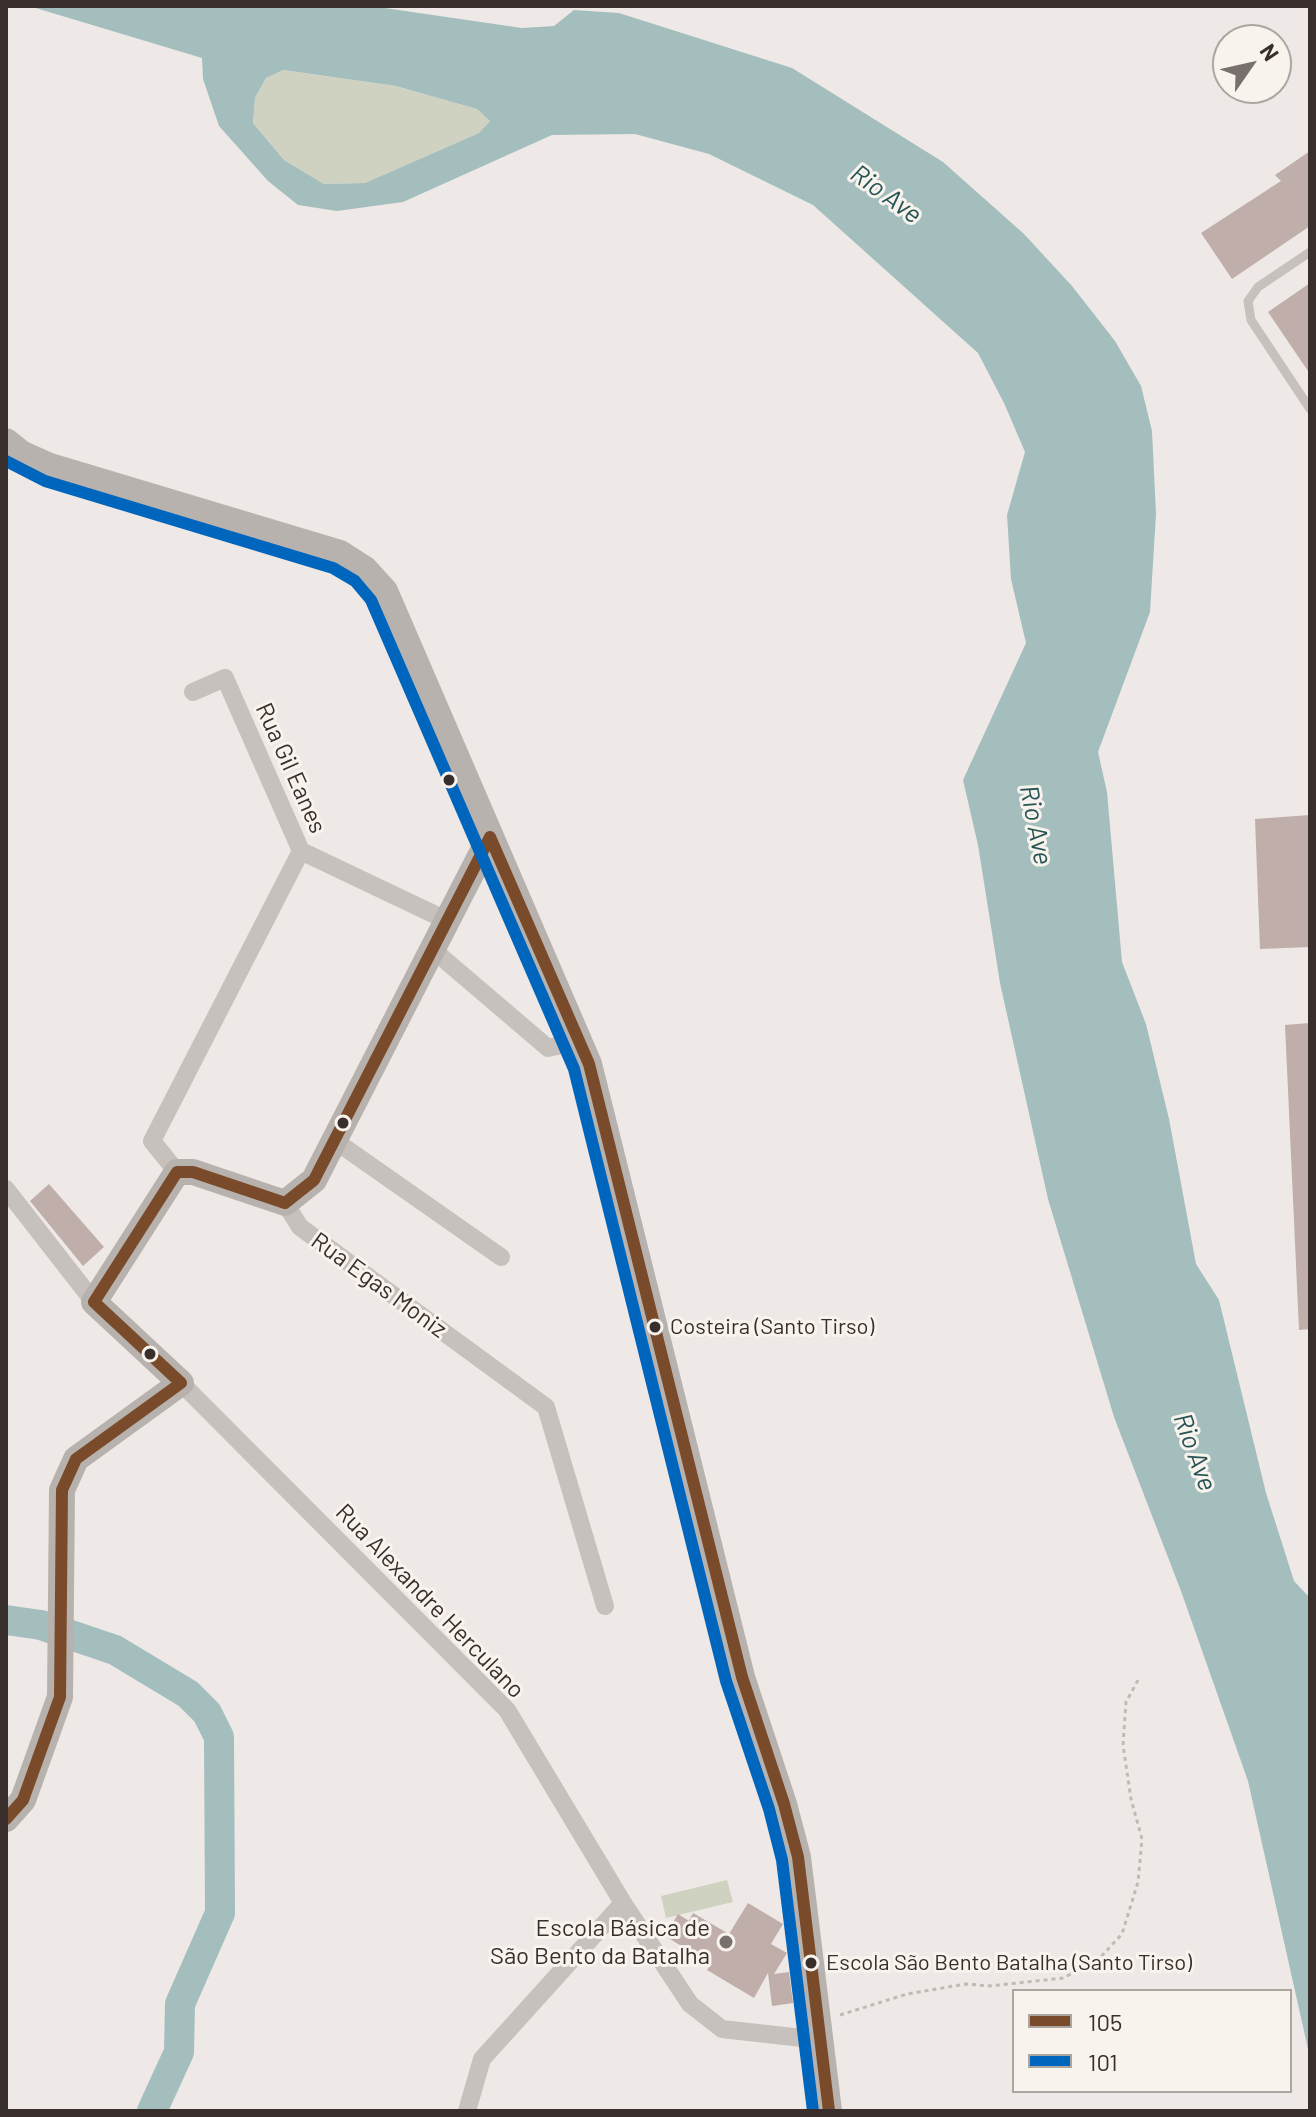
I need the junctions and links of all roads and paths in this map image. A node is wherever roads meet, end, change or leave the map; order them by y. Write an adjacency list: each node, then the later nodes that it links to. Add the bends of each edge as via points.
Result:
1 (1310, 252): 2 (lane, via 1258,287 1248,301 1251,320)
2 (1310, 409)
3 (6, 441): 5 (street, via 50,466 340,553 365,569 385,591)
4 (193, 692): 6 (street, Rua Gil Eanes, via 225,678)
5 (490, 837): 7 (street); 9 (street)
6 (301, 851): 7 (street, Rua Gil Eanes); 11 (street, via 152,1141)
7 (446, 920): 8 (street)
8 (432, 949): 9 (street, via 548,1048); 10 (street)
9 (580, 1041): 21 (street, via 742,1677 795,1843)
10 (334, 1140): 13 (street, via 314,1180); 14 (street)
11 (177, 1172): 13 (street, via 193,1172); 15 (street)
12 (6, 1189): 15 (street)
13 (285, 1203): 17 (street, Rua Egas Moniz, via 300,1227 546,1407)
14 (501, 1257)
15 (94, 1302): 16 (street)
16 (181, 1383): 19 (street, via 76,1459 62,1490 60,1697 23,1800); 20 (street, Rua Alexandre Herculano, via 507,1710)
17 (605, 1606)
18 (1138, 1680): 21 (path, via 1126,1702 1123,1745 1142,1839 1138,1882 1122,1934 1098,1960 1063,1978 907,1994 847,2012)
19 (6, 1819)
20 (623, 1903): 21 (street, Rua Alexandre Herculano, via 690,2004 722,2029); 22 (street, via 482,2059)
21 (820, 2033): 23 (street)
22 (467, 2111)
23 (829, 2111)

